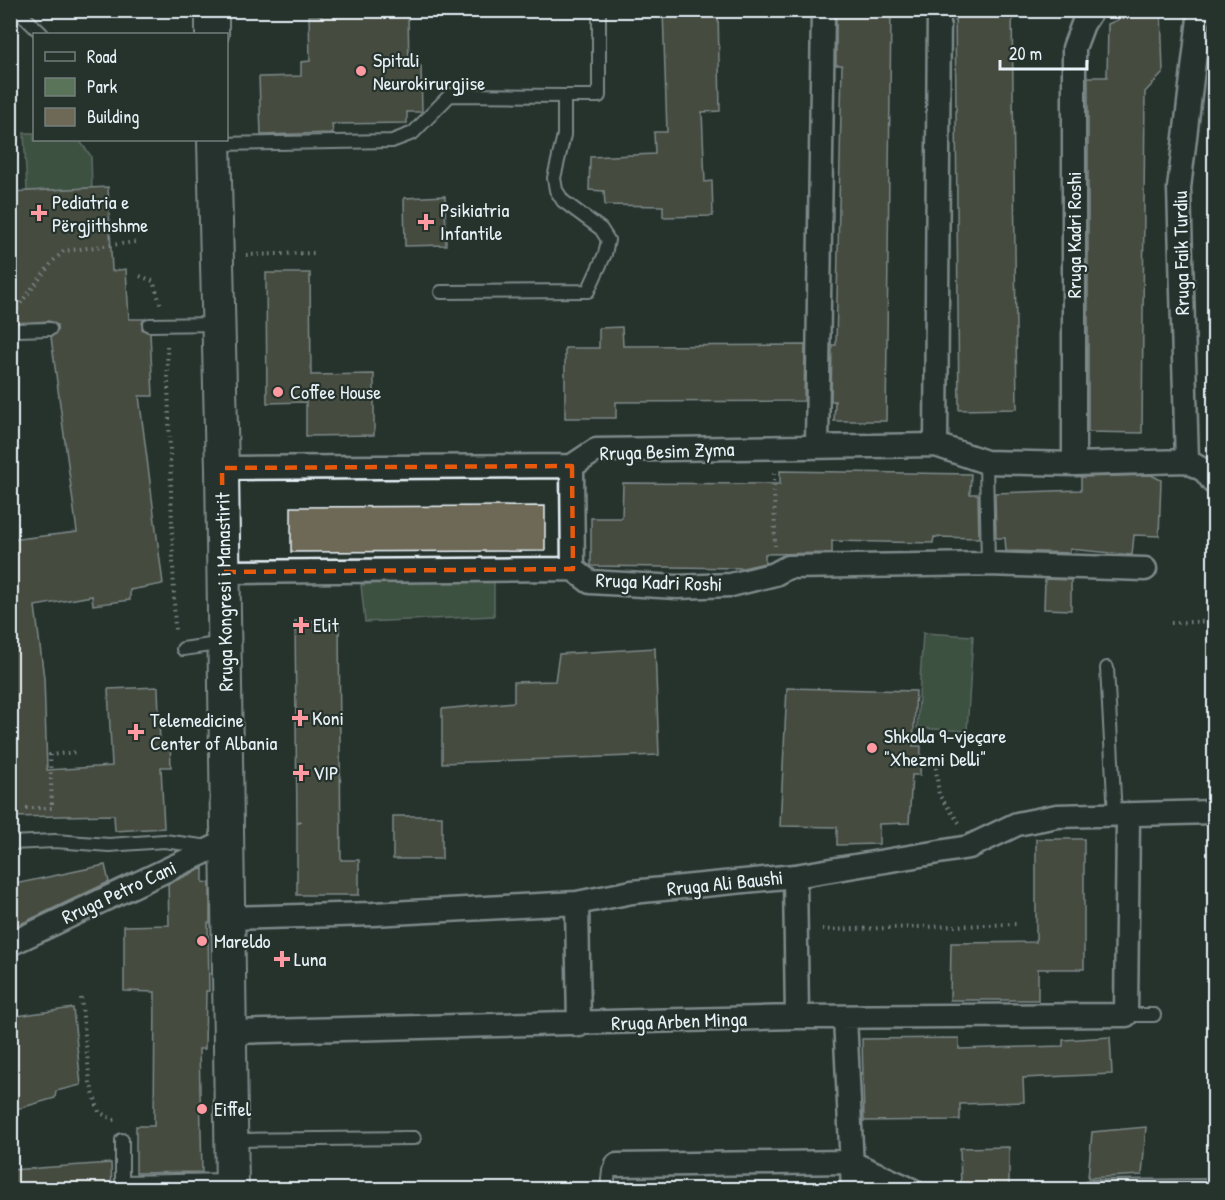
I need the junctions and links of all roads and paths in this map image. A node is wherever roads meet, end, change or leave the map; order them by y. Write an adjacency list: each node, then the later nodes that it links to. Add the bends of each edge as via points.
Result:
1 (17, 10): 8 (lane)
2 (212, 10): 9 (street)
3 (599, 10): 10 (lane, via 599,96)
4 (823, 10): 24 (street)
5 (939, 10): 23 (street)
6 (1092, 10): 28 (street, Rruga Kadri Roshi, via 1074,48)
7 (1200, 10): 27 (street, Rruga Faik Turdiu, via 1179,188)
8 (41, 33)
9 (212, 33)
10 (564, 96): 11 (lane, via 450,95 413,133 392,141); 16 (lane, via 564,135 554,178 556,190 563,201 601,229 608,240 588,291)
11 (214, 142): 14 (street, Rruga Kongresi i Manastirit)
12 (136, 242): 17 (path, via 64,251)
13 (314, 253): 14 (path)
14 (217, 255): 18 (street, Rruga Kongresi i Manastirit)
15 (140, 276): 20 (path, via 153,281)
16 (441, 292)
17 (17, 308)
18 (219, 324): 20 (lane); 30 (street, Rruga Kongresi i Manastirit)
19 (149, 325): 20 (lane)
20 (166, 325): 39 (path)
21 (50, 328): 22 (lane)
22 (18, 330)
23 (936, 445): 24 (street, Rruga Besim Zyma); 26 (street, Rruga Besim Zyma)
24 (817, 446): 25 (street, Rruga Besim Zyma)
25 (774, 447): 29 (street, Rruga Besim Zyma, via 596,450); 36 (path)
26 (986, 462): 28 (street); 32 (lane)
27 (1187, 462): 28 (street); 31 (street)
28 (1074, 464)
29 (572, 466): 30 (street, Rruga Besim Zyma); 33 (street)
30 (222, 468): 35 (street, Rruga Kongresi i Manastirit)
31 (1215, 483)
32 (988, 564): 34 (street, Rruga Kadri Roshi); 36 (street, Rruga Kadri Roshi, via 788,567)
33 (573, 569): 35 (street, Rruga Kadri Roshi); 36 (street, Rruga Kadri Roshi, via 590,582 677,586 731,585)
34 (1145, 569)
35 (223, 572): 40 (street, Rruga Kongresi i Manastirit)
36 (775, 574)
37 (1215, 621): 38 (path)
38 (1171, 623)
39 (175, 633)
40 (225, 643): 41 (lane); 50 (street, Rruga Kongresi i Manastirit)
41 (183, 649)
42 (1107, 668): 47 (lane)
43 (76, 752): 45 (path, via 50,755 52,808)
44 (912, 759): 48 (path, via 935,761 939,795 961,826)
45 (26, 808)
46 (1215, 812): 47 (street, Rruga Ali Baushi)
47 (1122, 816): 48 (street, Rruga Ali Baushi, via 1057,816 1017,824); 58 (street)
48 (993, 834): 51 (street, Rruga Ali Baushi, via 969,847)
49 (10, 843): 50 (lane)
50 (221, 844): 53 (street, Rruga Kongresi i Manastirit); 56 (street, Rruga Petro Cani)
51 (795, 876): 52 (street, Rruga Ali Baushi, via 632,892); 55 (street)
52 (577, 903): 53 (street, Rruga Ali Baushi); 62 (street)
53 (229, 918): 63 (street, Rruga Kongresi i Manastirit)
54 (1019, 924): 55 (path)
55 (796, 931): 60 (street)
56 (10, 944)
57 (81, 998): 64 (path, via 90,1082)
58 (1126, 1015): 59 (lane, Rruga Arben Minga); 61 (street, Rruga Arben Minga)
59 (1154, 1015)
60 (797, 1017): 61 (street, Rruga Arben Minga); 62 (street, Rruga Arben Minga)
61 (844, 1017): 68 (street)
62 (579, 1025): 63 (street, Rruga Arben Minga)
63 (232, 1032): 67 (street, Rruga Kongresi i Manastirit)
64 (99, 1112)
65 (414, 1138): 67 (lane)
66 (122, 1140): 70 (lane, via 122,1182)
67 (232, 1140): 70 (street, Rruga Kongresi i Manastirit)
68 (850, 1162): 69 (street); 74 (street); 75 (street)
69 (617, 1165): 73 (lane, via 609,1170)
70 (232, 1185)
71 (1215, 1186): 72 (lane)
72 (1090, 1187)
73 (607, 1190)
74 (852, 1190)
75 (912, 1190)

